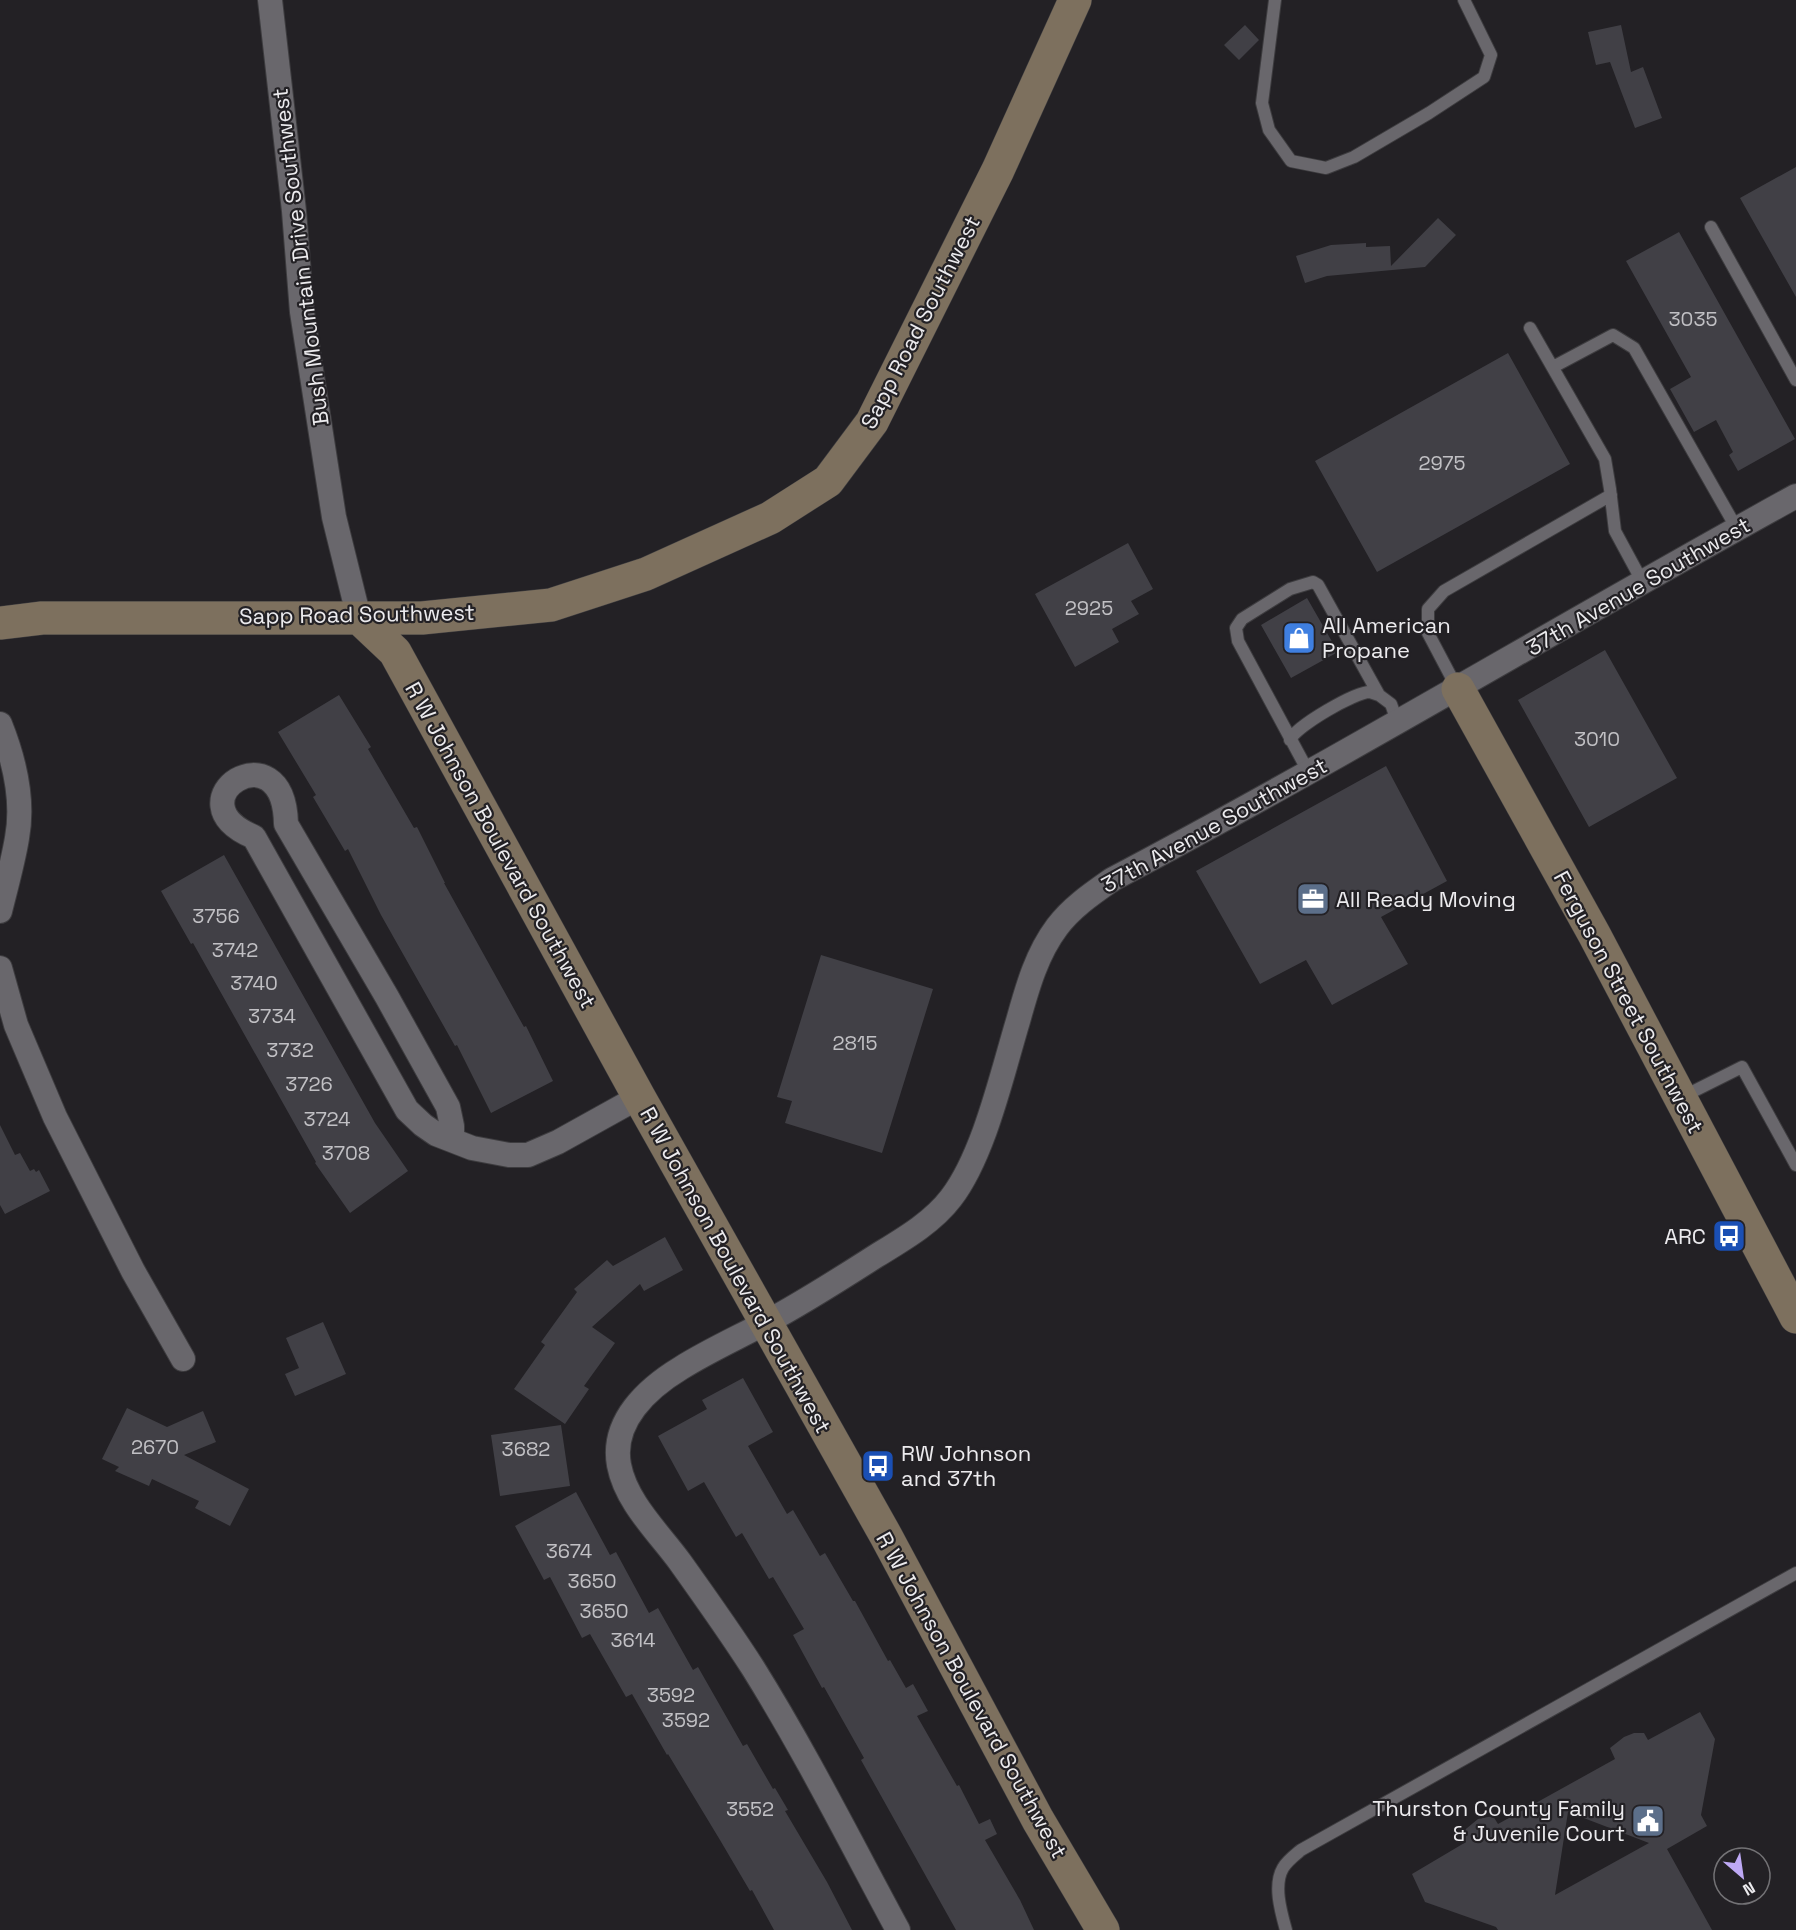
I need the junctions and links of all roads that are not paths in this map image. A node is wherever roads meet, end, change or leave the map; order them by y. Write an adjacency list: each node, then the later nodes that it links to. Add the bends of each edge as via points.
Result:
1 (270, 0): 13 (street, Bush Mountain Drive Southwest, via 302,312 334,517)
2 (1075, 0): 13 (street, Sapp Road Southwest, via 913,343 872,422 828,481 770,518 646,574 551,605 422,618)
3 (1275, 0): 4 (lane, via 1262,103 1269,130 1291,161 1326,168 1354,157 1484,77 1491,55)
4 (1464, 0)
5 (1711, 226): 8 (lane)
6 (1530, 328): 7 (lane)
7 (1552, 367): 9 (lane, via 1605,459); 11 (lane, via 1613,335 1634,348)
8 (1796, 380)
9 (1611, 495): 12 (lane, via 1614,531); 15 (lane, via 1444,591 1428,609 1428,633)
10 (1796, 496): 11 (street, 37th Avenue Southwest)
11 (1737, 529): 12 (street, 37th Avenue Southwest)
12 (1642, 581): 15 (street, 37th Avenue Southwest)
13 (359, 618): 14 (street, Sapp Road Southwest, via 42,618); 23 (street, R W Johnson Boulevard Southwest, via 395,652)
14 (0, 623)
15 (1458, 689): 17 (street, 37th Avenue Southwest); 24 (street, Ferguson Street Southwest)
16 (1379, 695): 17 (lane, via 1390,704); 19 (lane, via 1370,692 1354,696 1301,726); 19 (lane, via 1318,585 1313,582 1290,589 1242,619 1236,628 1238,641)
17 (1397, 722): 20 (street, 37th Avenue Southwest)
18 (0, 724): 21 (street, via 12,753 19,805 18,837)
19 (1290, 740): 20 (lane)
20 (1309, 773): 28 (street, 37th Avenue Southwest, via 1113,879 1071,912 1055,929 1036,964 986,1126 951,1198 910,1234)
21 (0, 911)
22 (0, 968): 29 (street, via 16,1025 55,1117 133,1271)
23 (639, 1097): 25 (street, via 528,1155 491,1152); 28 (street, R W Johnson Boulevard Southwest)
24 (1680, 1098): 26 (lane, via 1742,1067); 27 (street, Ferguson Street Southwest)
25 (452, 1140): 25 (street, via 448,1107 286,824 284,799 277,786 265,777 243,775 223,795 227,816 238,830 254,837 407,1110 436,1134)
26 (1796, 1165)
27 (1796, 1317)
28 (767, 1322): 31 (street, 37th Avenue Southwest, via 682,1367 651,1389 627,1418 619,1463 628,1491 643,1515 752,1667 787,1725); 32 (street, R W Johnson Boulevard Southwest, via 1038,1820)
29 (183, 1359)
30 (1796, 1573): 33 (lane, via 1301,1850 1283,1867 1278,1885)
31 (898, 1930)
32 (1103, 1930)
33 (1286, 1930)

